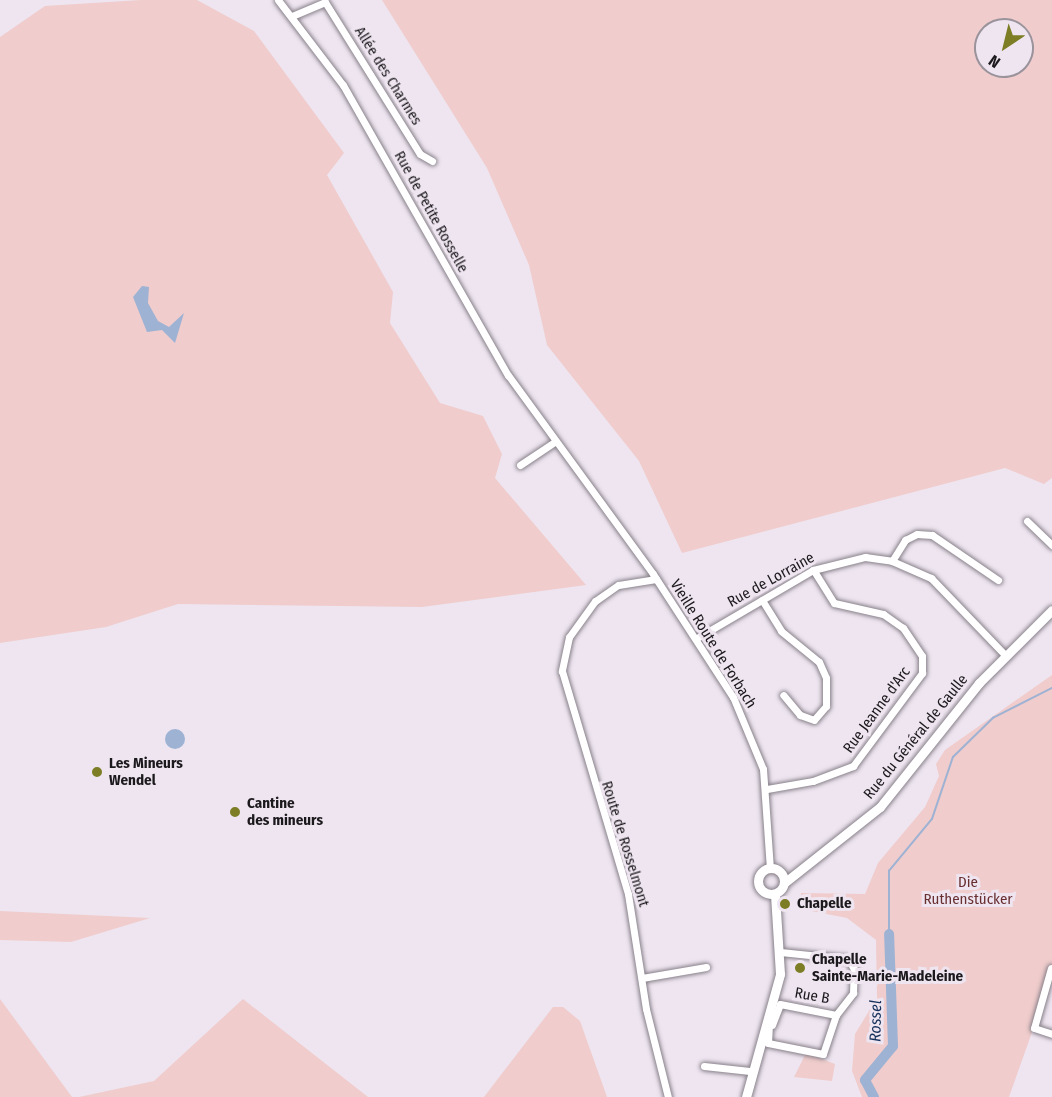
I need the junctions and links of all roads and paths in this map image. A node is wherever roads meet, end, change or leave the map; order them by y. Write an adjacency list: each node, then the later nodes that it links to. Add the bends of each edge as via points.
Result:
1 (278, 0): 2 (street, Rue de Petite Rosselle)
2 (292, 16): 3 (street, Allée des Charmes, via 325,2 420,154); 4 (street, Rue de Petite Rosselle, via 343,85 498,358)
3 (432, 161)
4 (555, 441): 5 (street); 7 (street, Rue de Petite Rosselle)
5 (520, 465)
6 (1027, 521): 8 (street)
7 (633, 545): 11 (street, Vieille Route de Forbach)
8 (1052, 545)
9 (892, 561): 10 (street, Rue de Lorraine, via 837,560); 12 (street, via 905,540 932,535); 16 (street, Rue de Lorraine, via 931,578)
10 (813, 570): 13 (street, Rue de Lorraine); 18 (street, Rue Jeanne d'Arc, via 834,603 883,614 903,628 921,657 922,673 853,766 813,781)
11 (656, 579): 15 (street, Vieille Route de Forbach); 27 (street, Route de Rosselmont, via 618,585 596,601 569,637 562,671 628,894)
12 (998, 580)
13 (762, 600): 15 (street, Rue de Lorraine); 17 (street, via 781,631 819,662 826,678 826,706 814,720 800,715)
14 (1052, 610): 16 (main road, Rue du Général de Gaulle)
15 (697, 638): 18 (street, Vieille Route de Forbach, via 758,748)
16 (1006, 656): 21 (main road, Rue du Général de Gaulle, via 880,807)
17 (783, 695)
18 (767, 789): 19 (street, Vieille Route de Forbach)
19 (771, 868): 20 (main road); 23 (main road, via 757,881 765,893)
20 (780, 872): 21 (main road); 22 (main road)
21 (793, 872): 22 (main road, Rue du Général de Gaulle)
22 (784, 883): 23 (main road)
23 (775, 894): 24 (main road)
24 (780, 952): 28 (street, Rue B, via 851,960 853,993); 29 (main road)
25 (706, 967): 27 (street)
26 (1051, 968): 30 (street, via 1034,1028)
27 (642, 978): 33 (street, Route de Rosselmont)
28 (836, 1015): 29 (street, Rue B, via 780,1004); 29 (street, via 823,1054 768,1043)
29 (769, 1024): 32 (main road)
30 (1052, 1034)
31 (704, 1066): 32 (street)
32 (750, 1071): 34 (main road)
33 (668, 1097)
34 (746, 1097)

